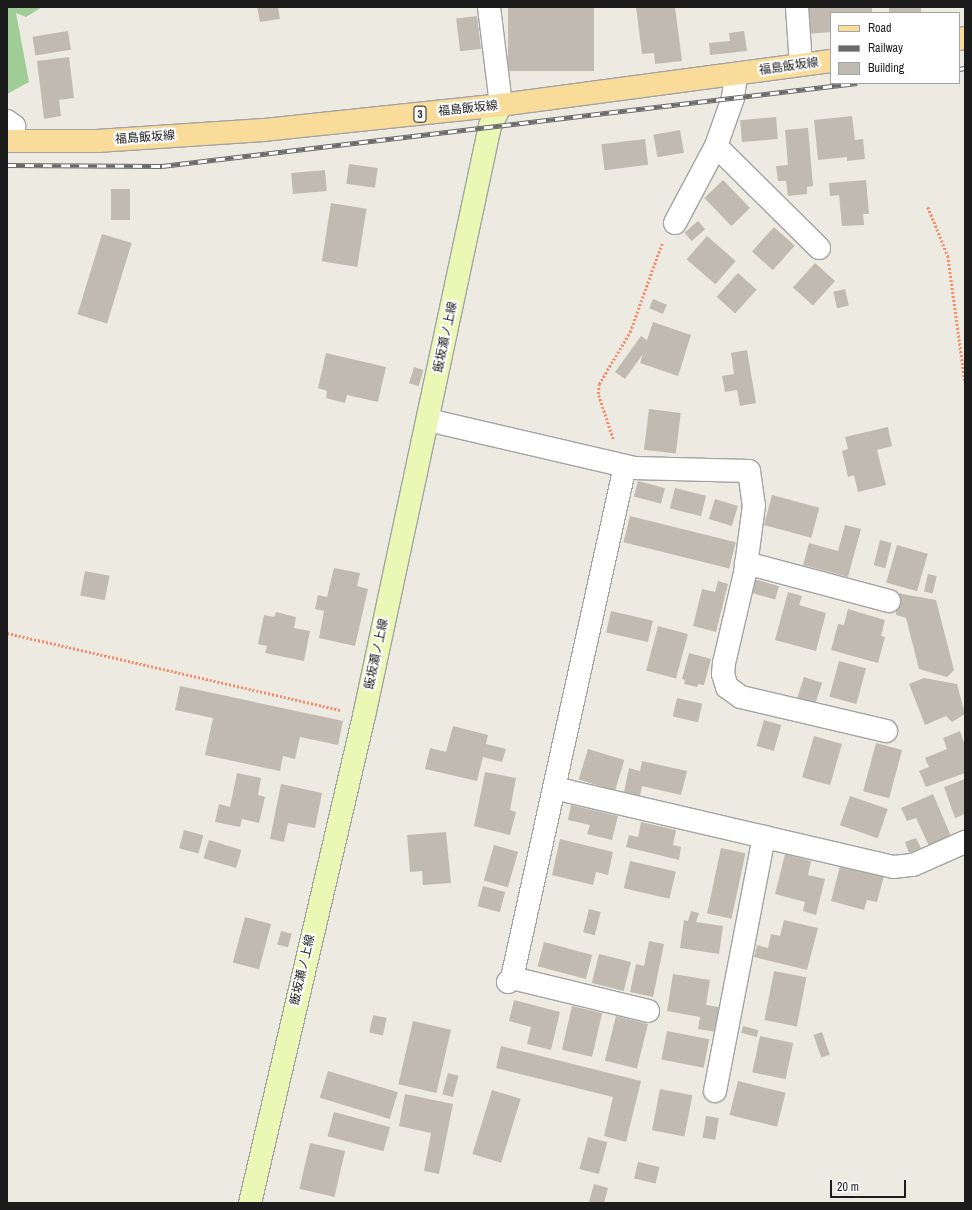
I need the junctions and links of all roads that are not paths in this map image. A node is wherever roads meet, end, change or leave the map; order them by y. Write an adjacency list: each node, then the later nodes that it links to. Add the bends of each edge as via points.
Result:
1 (489, 7): 6 (street)
2 (797, 7): 4 (street)
3 (830, 61): 4 (main road, 福島飯坂線 / 3)
4 (801, 65): 5 (main road, 福島飯坂線 / 3)
5 (736, 75): 6 (main road, 福島飯坂線 / 3); 8 (street, via 733,98)
6 (501, 105): 7 (main road, 福島飯坂線 / 3, via 264,130 96,141); 11 (main road, 飯坂瀬ノ上線, via 490,126)
7 (9, 134)
8 (716, 146): 9 (street); 10 (street)
9 (675, 223)
10 (819, 248)
11 (428, 420): 12 (street); 21 (main road, 飯坂瀬ノ上線, via 364,716)
12 (622, 465): 13 (street, via 749,471 754,505); 16 (street)
13 (746, 563): 14 (street); 15 (street, via 724,663 723,674 727,687 741,697)
14 (889, 601)
15 (886, 731)
16 (554, 788): 17 (street); 19 (street, via 510,980)
17 (764, 837): 18 (street, via 893,867 913,865); 20 (street)
18 (965, 842)
19 (648, 1011)
20 (715, 1091)
21 (250, 1203)

